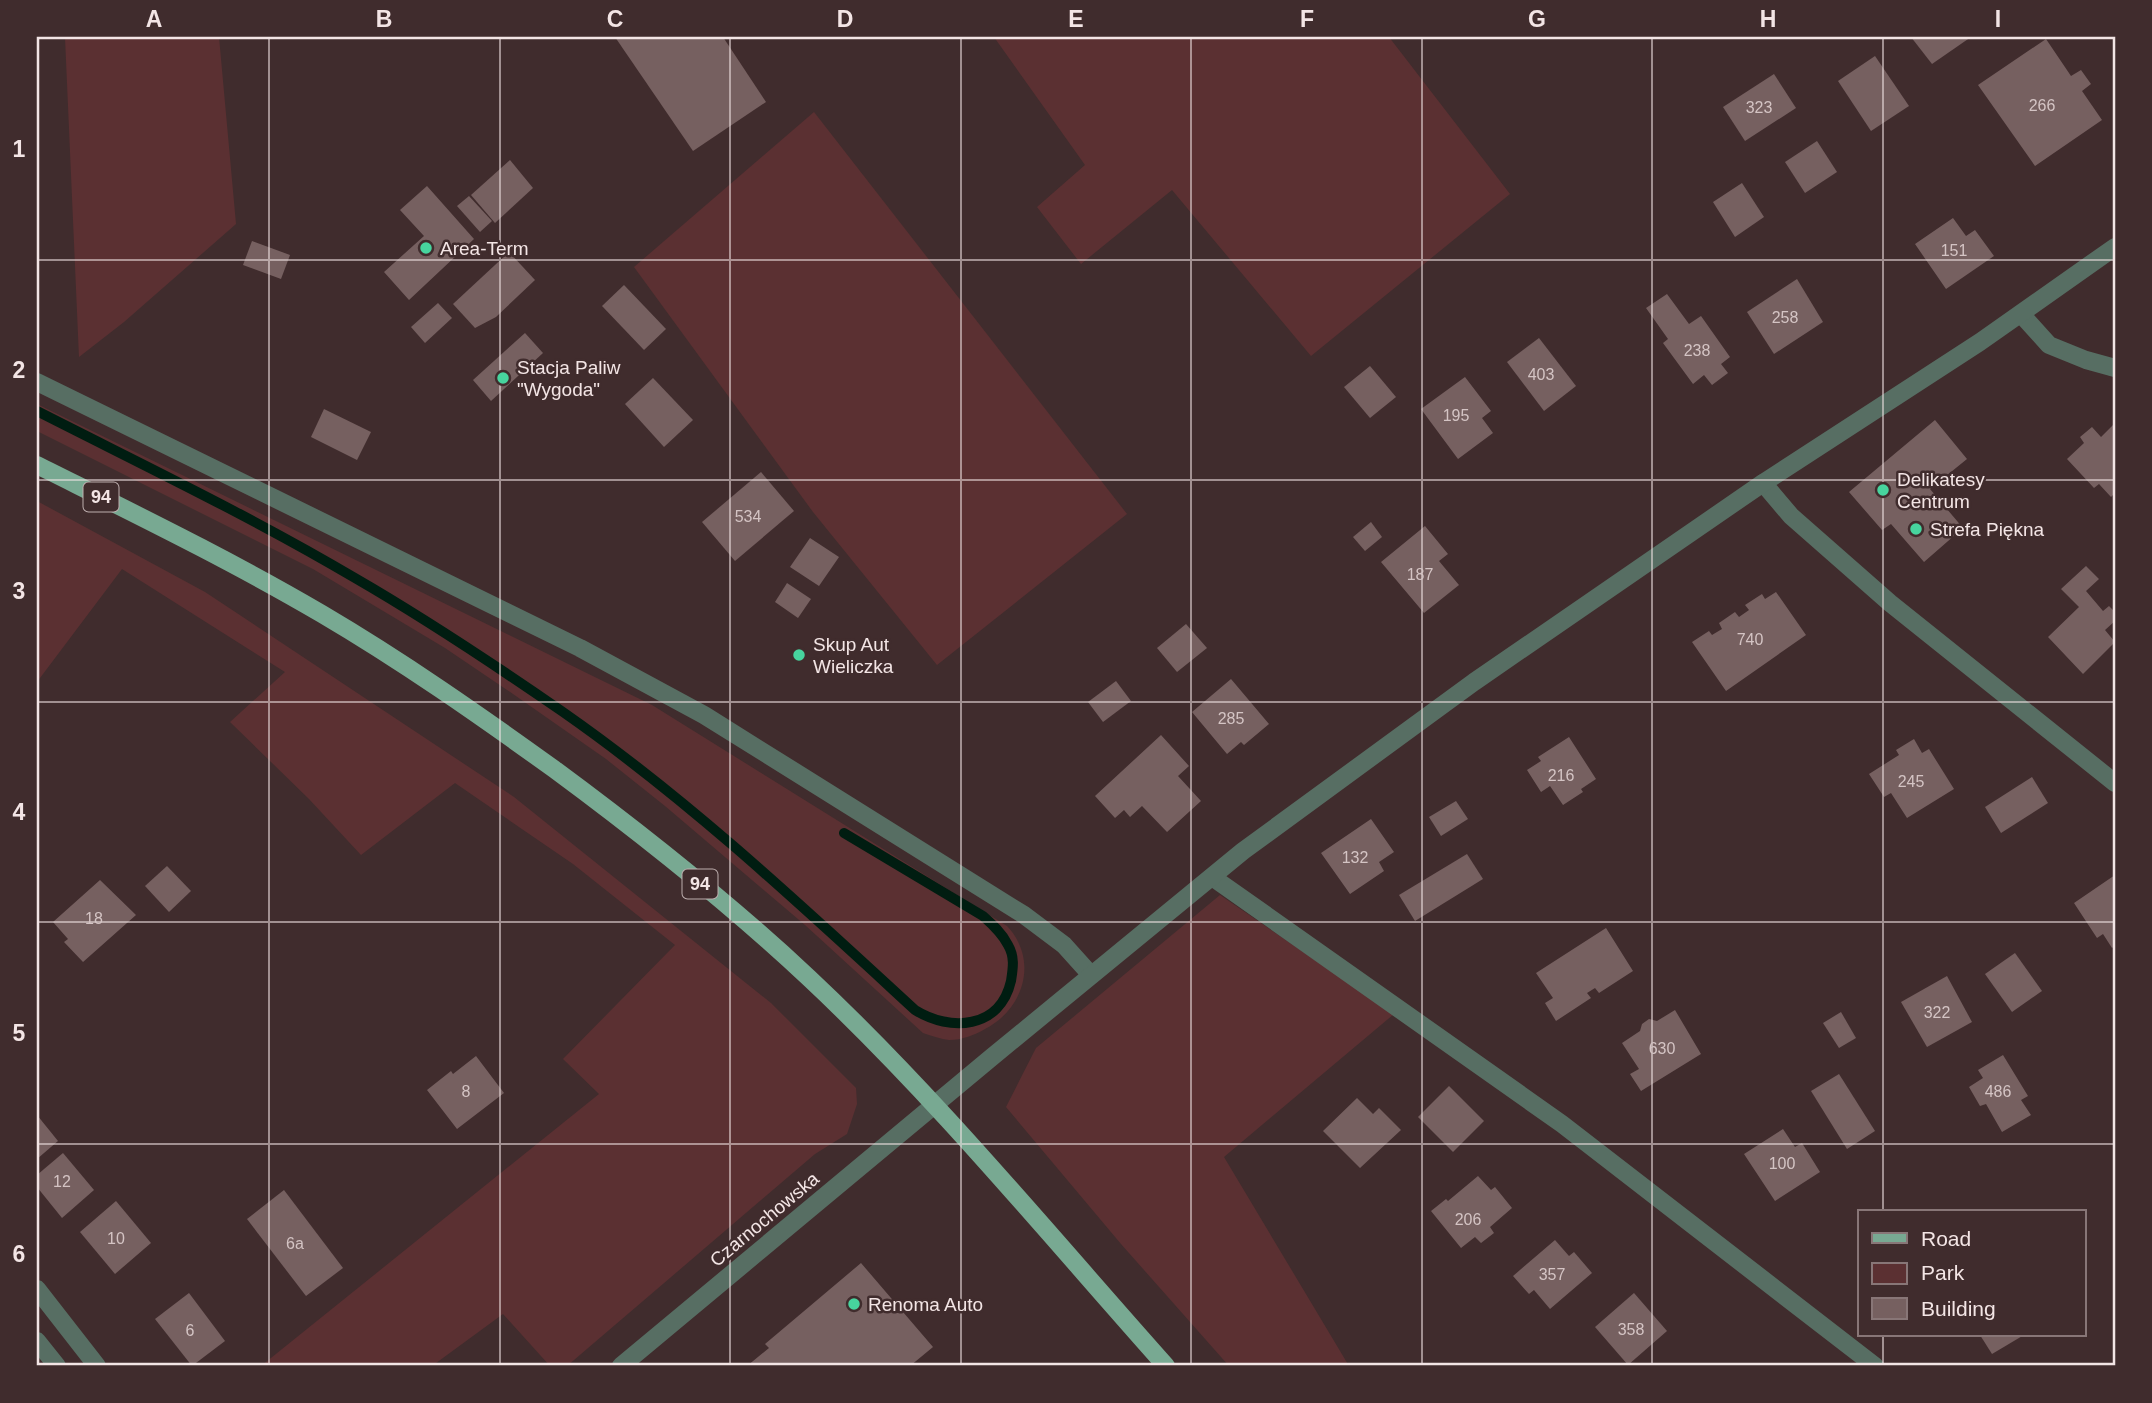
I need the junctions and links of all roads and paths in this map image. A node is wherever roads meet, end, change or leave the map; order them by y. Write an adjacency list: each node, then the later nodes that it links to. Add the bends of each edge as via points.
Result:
1 (2115, 247): 2 (street, Czarnochowska)
2 (2021, 314): 3 (street, via 2049,345); 6 (street, Czarnochowska)
3 (2115, 368)
4 (37, 382): 9 (street, via 405,560 704,715 1024,915 1064,944)
5 (37, 464): 10 (main road, 94, via 322,614 443,690 534,755 742,918 810,978)
6 (1763, 484): 7 (street, via 1791,516 1890,603); 8 (street, Czarnochowska, via 1474,682)
7 (2115, 783)
8 (1212, 877): 9 (street, Czarnochowska); 17 (street, via 1562,1124)
9 (1091, 975): 10 (street, Czarnochowska)
10 (934, 1105): 15 (street, Czarnochowska); 16 (main road, 94)
11 (37, 1289): 14 (street)
12 (37, 1341): 13 (street)
13 (57, 1366)
14 (97, 1366)
15 (621, 1366)
16 (1166, 1366)
17 (1875, 1366)

